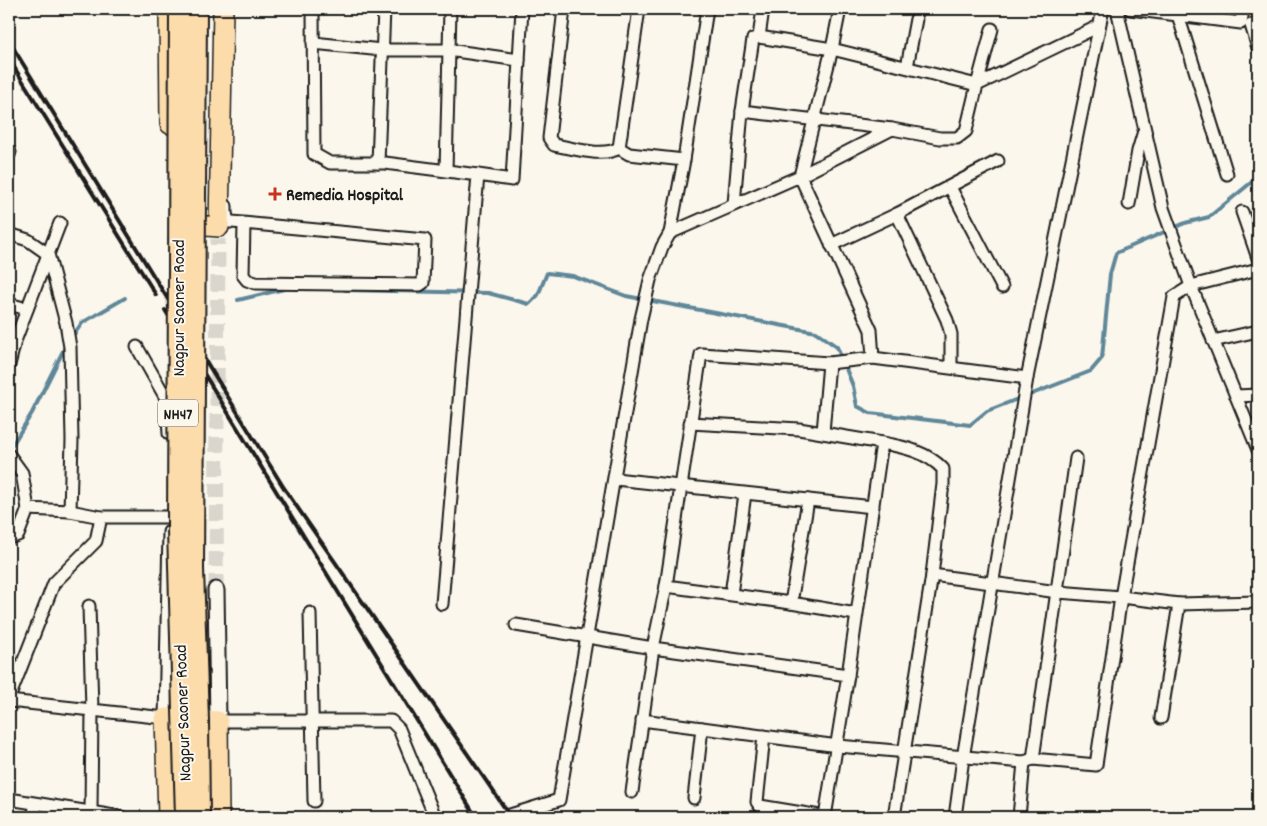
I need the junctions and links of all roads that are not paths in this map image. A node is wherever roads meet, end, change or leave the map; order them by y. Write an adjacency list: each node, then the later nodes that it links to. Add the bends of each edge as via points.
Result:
1 (169, 9): 38 (main road, via 170,217 174,223 218,233)
2 (180, 9): 130 (highway, Nagpur Saoner Road / NH47, bridge, via 178,530)
3 (196, 9): 131 (highway, Nagpur Saoner Road / NH47, bridge, via 193,569)
4 (222, 9): 38 (main road)
5 (313, 9): 25 (street)
6 (384, 9): 28 (street)
7 (450, 9): 29 (street)
8 (522, 9): 30 (street)
9 (564, 9): 37 (street, via 549,138 554,145 604,154)
10 (639, 9): 37 (street)
11 (707, 9): 39 (street)
12 (763, 9): 24 (street)
13 (840, 9): 27 (street)
14 (1103, 9): 22 (street)
15 (1116, 9): 36 (street)
16 (1130, 9): 18 (street)
17 (1243, 9): 21 (street)
18 (1159, 11): 19 (street)
19 (1178, 15): 21 (street); 43 (street)
20 (916, 19): 31 (street)
21 (1250, 25): 26 (street)
22 (1099, 26): 32 (street); 70 (street)
23 (992, 29): 32 (street)
24 (759, 37): 27 (street); 33 (street, via 753,39)
25 (313, 43): 28 (street); 41 (street, via 314,154 330,163)
26 (1258, 48)
27 (832, 49): 31 (street); 34 (street)
28 (382, 50): 29 (street); 41 (street)
29 (448, 50): 30 (street); 42 (street)
30 (519, 60): 44 (street, via 512,180)
31 (908, 67): 32 (street)
32 (976, 85): 35 (street, via 966,132 957,138)
33 (742, 111): 34 (street); 47 (street)
34 (813, 119): 35 (street); 45 (street)
35 (892, 129): 45 (street)
36 (1145, 129): 48 (street); 59 (street, via 1163,208)
37 (619, 148): 39 (street, via 629,154)
38 (220, 149): 52 (street, via 228,169 227,219 228,222)
39 (684, 160): 53 (street)
40 (998, 161): 46 (street)
41 (378, 163): 42 (street)
42 (446, 171): 44 (street)
43 (1227, 174)
44 (478, 175): 98 (street)
45 (800, 176): 47 (street); 55 (street)
46 (950, 187): 50 (street); 60 (street)
47 (734, 204): 53 (street)
48 (1129, 204)
49 (1242, 212): 57 (street)
50 (897, 214): 55 (street); 69 (street, via 947,320 951,334)
51 (60, 223): 56 (street)
52 (244, 224): 52 (street, via 425,240 423,283 255,283 243,275)
53 (670, 233): 79 (street, via 650,280)
54 (9, 234): 56 (street, via 28,240)
55 (831, 245): 66 (street, via 871,330)
56 (48, 254): 62 (street); 85 (street, via 70,347)
57 (1258, 258)
58 (1258, 269): 59 (street)
59 (1191, 286): 64 (street); 95 (street, via 1174,297)
60 (1002, 287)
61 (9, 304): 62 (street)
62 (27, 309): 68 (street)
63 (1258, 331): 64 (street)
64 (1213, 340): 72 (street)
65 (137, 347): 86 (street, via 167,400)
66 (873, 358): 67 (street); 69 (street)
67 (828, 363): 73 (street, via 701,354); 74 (street)
68 (9, 365)
69 (951, 367): 70 (street)
70 (1028, 378): 90 (street)
71 (1258, 395): 72 (street)
72 (1236, 396): 76 (street)
73 (690, 423): 74 (street); 80 (street)
74 (823, 432): 75 (street)
75 (882, 443): 83 (street); 89 (street, via 907,447 935,460 943,469)
76 (1258, 450)
77 (9, 454): 84 (street, via 22,473)
78 (1076, 458): 93 (street)
79 (615, 479): 80 (street); 104 (street)
80 (680, 488): 81 (street); 91 (street)
81 (746, 494): 82 (street); 94 (street)
82 (808, 500): 83 (street); 97 (street)
83 (872, 507): 102 (street)
84 (28, 509): 85 (street); 88 (street, via 18,535)
85 (70, 511): 87 (street)
86 (169, 516): 87 (street); 109 (street)
87 (101, 517): 107 (street, via 96,541 54,583)
88 (9, 538)
89 (932, 575): 90 (street); 117 (street)
90 (994, 583): 93 (street); 118 (street)
91 (666, 586): 94 (street); 105 (street)
92 (216, 590): 112 (street)
93 (1058, 592): 95 (street); 119 (street)
94 (731, 594): 97 (street)
95 (1121, 597): 99 (street); 119 (street, via 1096,766)
96 (1258, 602): 99 (street)
97 (791, 603): 102 (street)
98 (442, 604)
99 (1179, 604): 110 (street)
100 (89, 606): 108 (street)
101 (310, 613): 113 (street)
102 (856, 614): 106 (street)
103 (516, 624): 104 (street)
104 (587, 637): 105 (street); 126 (street, via 559,800)
105 (653, 648): 106 (street); 111 (street)
106 (848, 675): 116 (street)
107 (9, 699): 108 (street)
108 (92, 709): 109 (street); 125 (street)
109 (165, 718): 112 (main road); 129 (main road)
110 (1161, 718)
111 (642, 720): 114 (street); 120 (street)
112 (218, 721): 113 (street); 132 (main road)
113 (311, 722): 123 (street); 133 (street, via 391,721 399,729)
114 (702, 728): 115 (street); 121 (street)
115 (764, 736): 116 (street); 134 (street, via 757,802 760,806)
116 (838, 746): 117 (street); 134 (street)
117 (904, 752): 118 (street); 135 (street)
118 (964, 758): 119 (street); 136 (street)
119 (1028, 761): 137 (street)
120 (632, 792)
121 (694, 798)
122 (9, 799): 124 (street)
123 (314, 801)
124 (36, 804): 125 (street); 127 (street)
125 (91, 813): 128 (street)
126 (510, 814)
127 (33, 817)
128 (121, 817)
129 (168, 817)
130 (186, 817)
131 (199, 817)
132 (219, 817)
133 (435, 817)
134 (826, 817)
135 (894, 817)
136 (955, 817)
137 (1019, 817)

